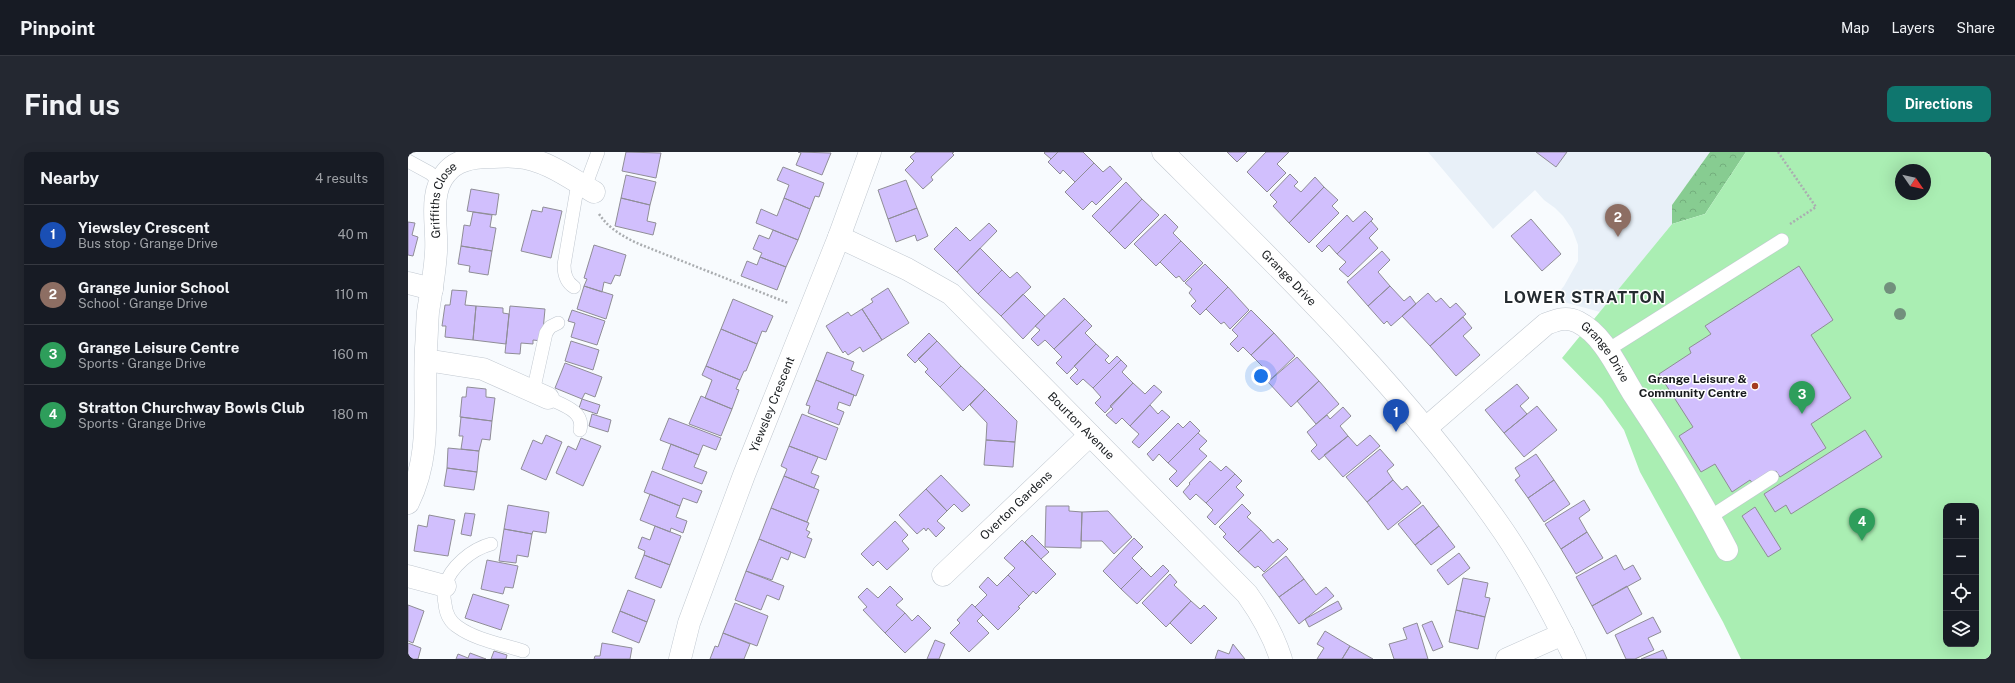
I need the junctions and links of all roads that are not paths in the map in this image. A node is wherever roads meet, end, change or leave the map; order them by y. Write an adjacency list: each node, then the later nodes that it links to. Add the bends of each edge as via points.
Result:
1 (598, 152): 6 (lane)
2 (870, 152): 7 (street, Yiewsley Crescent)
3 (1163, 152): 16 (street, Grange Drive, via 1336,327)
4 (408, 161): 5 (lane, via 430,173)
5 (440, 182): 6 (street, Griffiths Close, via 446,172 463,161 479,157 517,157 549,166); 11 (street, Griffiths Close, via 436,200 436,252)
6 (586, 188): 10 (lane, via 564,265 567,280)
7 (839, 237): 18 (street, Bourton Avenue, via 907,269 951,294); 29 (street, Yiewsley Crescent, via 744,475 689,623)
8 (1782, 240): 13 (lane)
9 (408, 283): 11 (street)
10 (574, 287)
11 (432, 289): 14 (street, Griffiths Close)
12 (558, 323): 15 (lane, via 550,327 546,333)
13 (1606, 351): 16 (street, Grange Drive, via 1595,335 1569,318 1546,324); 21 (street, Grange Drive, via 1665,440)
14 (426, 360): 15 (street, via 483,369); 20 (street, Griffiths Close, via 427,411 424,444 420,471)
15 (540, 395): 17 (lane, via 578,414 582,423)
16 (1426, 428): 27 (street, Grange Drive, via 1504,533 1530,573)
17 (580, 430)
18 (1090, 435): 24 (street, Overton Gardens); 30 (street, Bourton Avenue, via 1247,594 1274,636)
19 (1772, 476): 21 (lane)
20 (408, 503)
21 (1710, 517): 23 (street, Grange Drive)
22 (490, 544): 26 (lane, via 472,553 458,565)
23 (1727, 550)
24 (943, 575)
25 (408, 576): 26 (street)
26 (445, 586): 28 (lane, via 446,612 457,627 470,634)
27 (1563, 634): 31 (street); 32 (street, Grange Drive)
28 (524, 651)
29 (680, 659)
30 (1281, 659)
31 (1507, 659)
32 (1575, 659)

